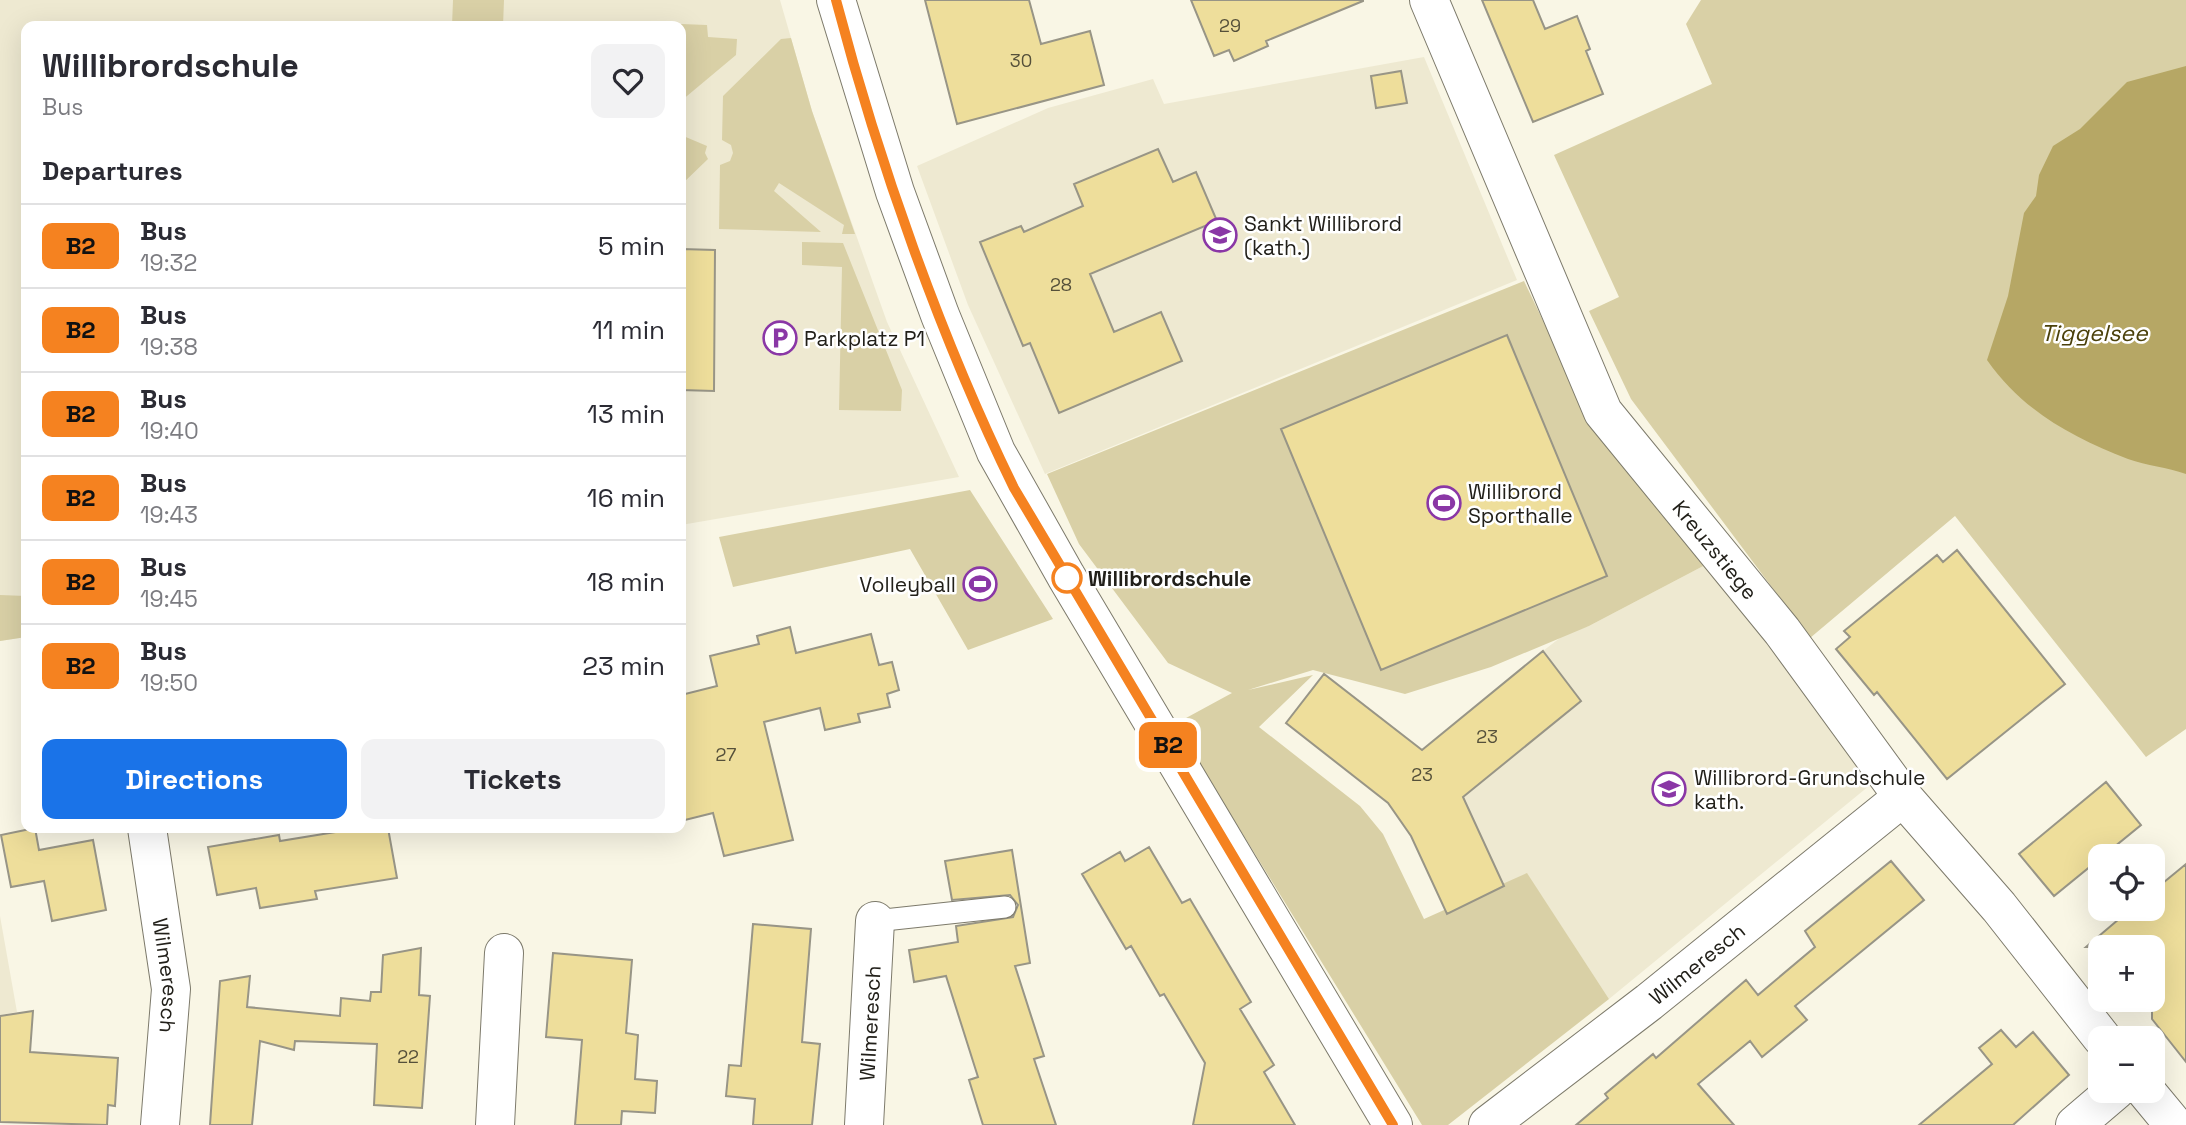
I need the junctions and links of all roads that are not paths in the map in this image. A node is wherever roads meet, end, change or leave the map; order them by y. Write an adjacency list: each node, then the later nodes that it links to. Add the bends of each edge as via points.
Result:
1 (836, 0): 14 (street, via 895,192 1002,464)
2 (1429, 0): 3 (street, Kreuzstiege, via 1603,412 1782,631)
3 (1903, 797): 8 (street, Kreuzstiege, via 1999,907); 15 (street, Wilmeresch)
4 (148, 833): 11 (street, Wilmeresch, via 171,989)
5 (1005, 907): 6 (lane)
6 (875, 921): 13 (street, Wilmeresch)
7 (504, 953): 12 (street)
8 (2093, 1026)
9 (2101, 1103): 16 (street)
10 (2156, 1103): 17 (street)
11 (160, 1125)
12 (495, 1125)
13 (864, 1125)
14 (1393, 1125)
15 (1488, 1125)
16 (2075, 1125)
17 (2174, 1125)

